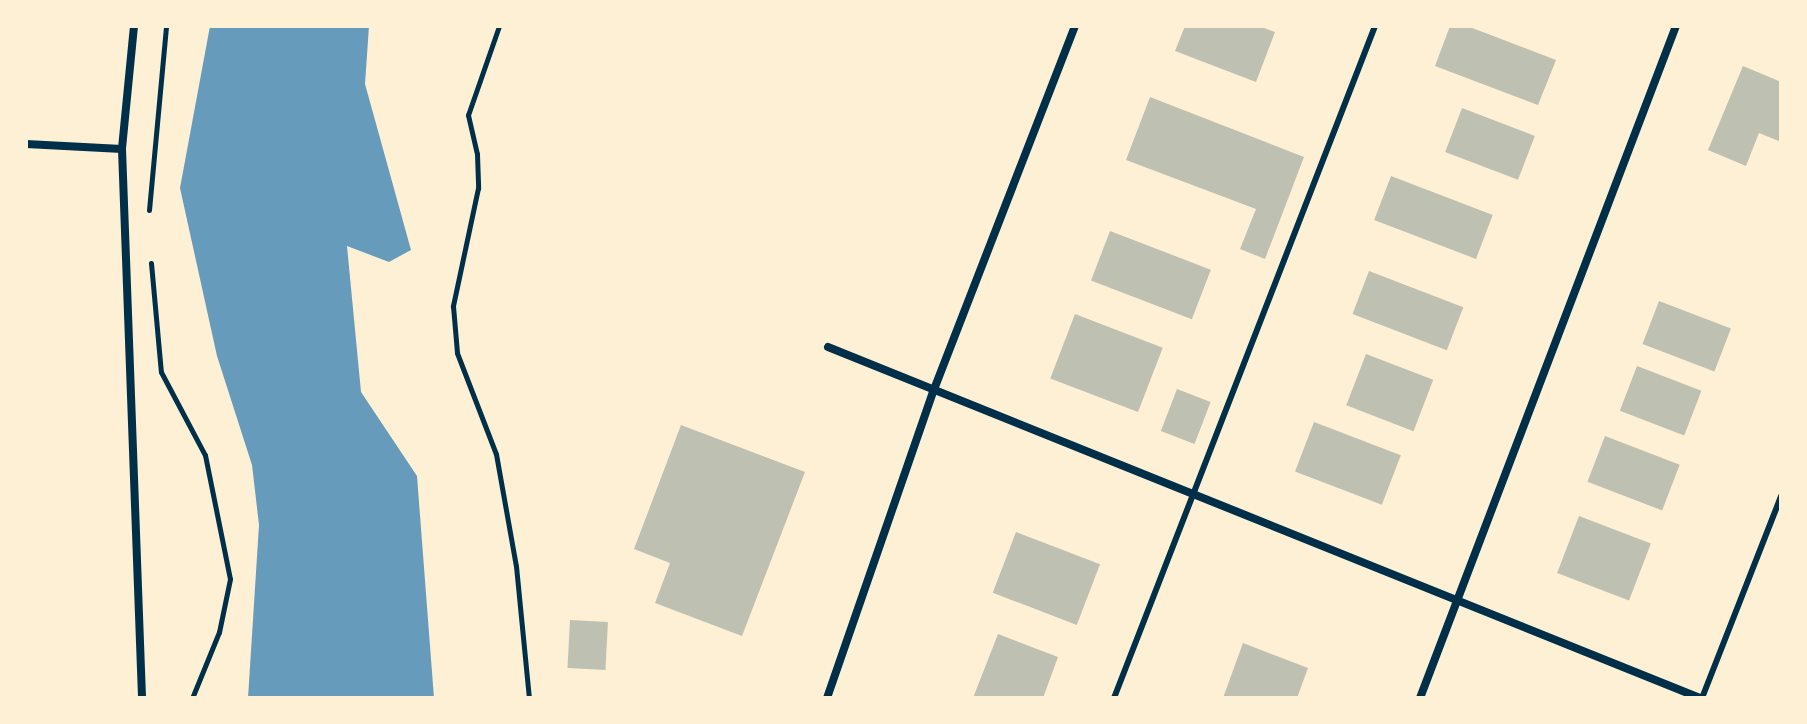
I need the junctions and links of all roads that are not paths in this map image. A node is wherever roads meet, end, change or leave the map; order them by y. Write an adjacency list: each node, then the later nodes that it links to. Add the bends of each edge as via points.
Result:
1 (134, 26): 6 (street)
2 (1075, 26): 8 (street)
3 (1375, 26): 9 (lane)
4 (1676, 26): 11 (street)
5 (26, 144): 6 (street)
6 (122, 149): 12 (street)
7 (828, 347): 8 (street)
8 (933, 392): 9 (street); 13 (street)
9 (1190, 495): 11 (street); 14 (lane)
10 (1781, 496): 16 (lane)
11 (1460, 602): 15 (street); 16 (street)
12 (142, 698)
13 (827, 698)
14 (1114, 698)
15 (1420, 698)
16 (1701, 698)

